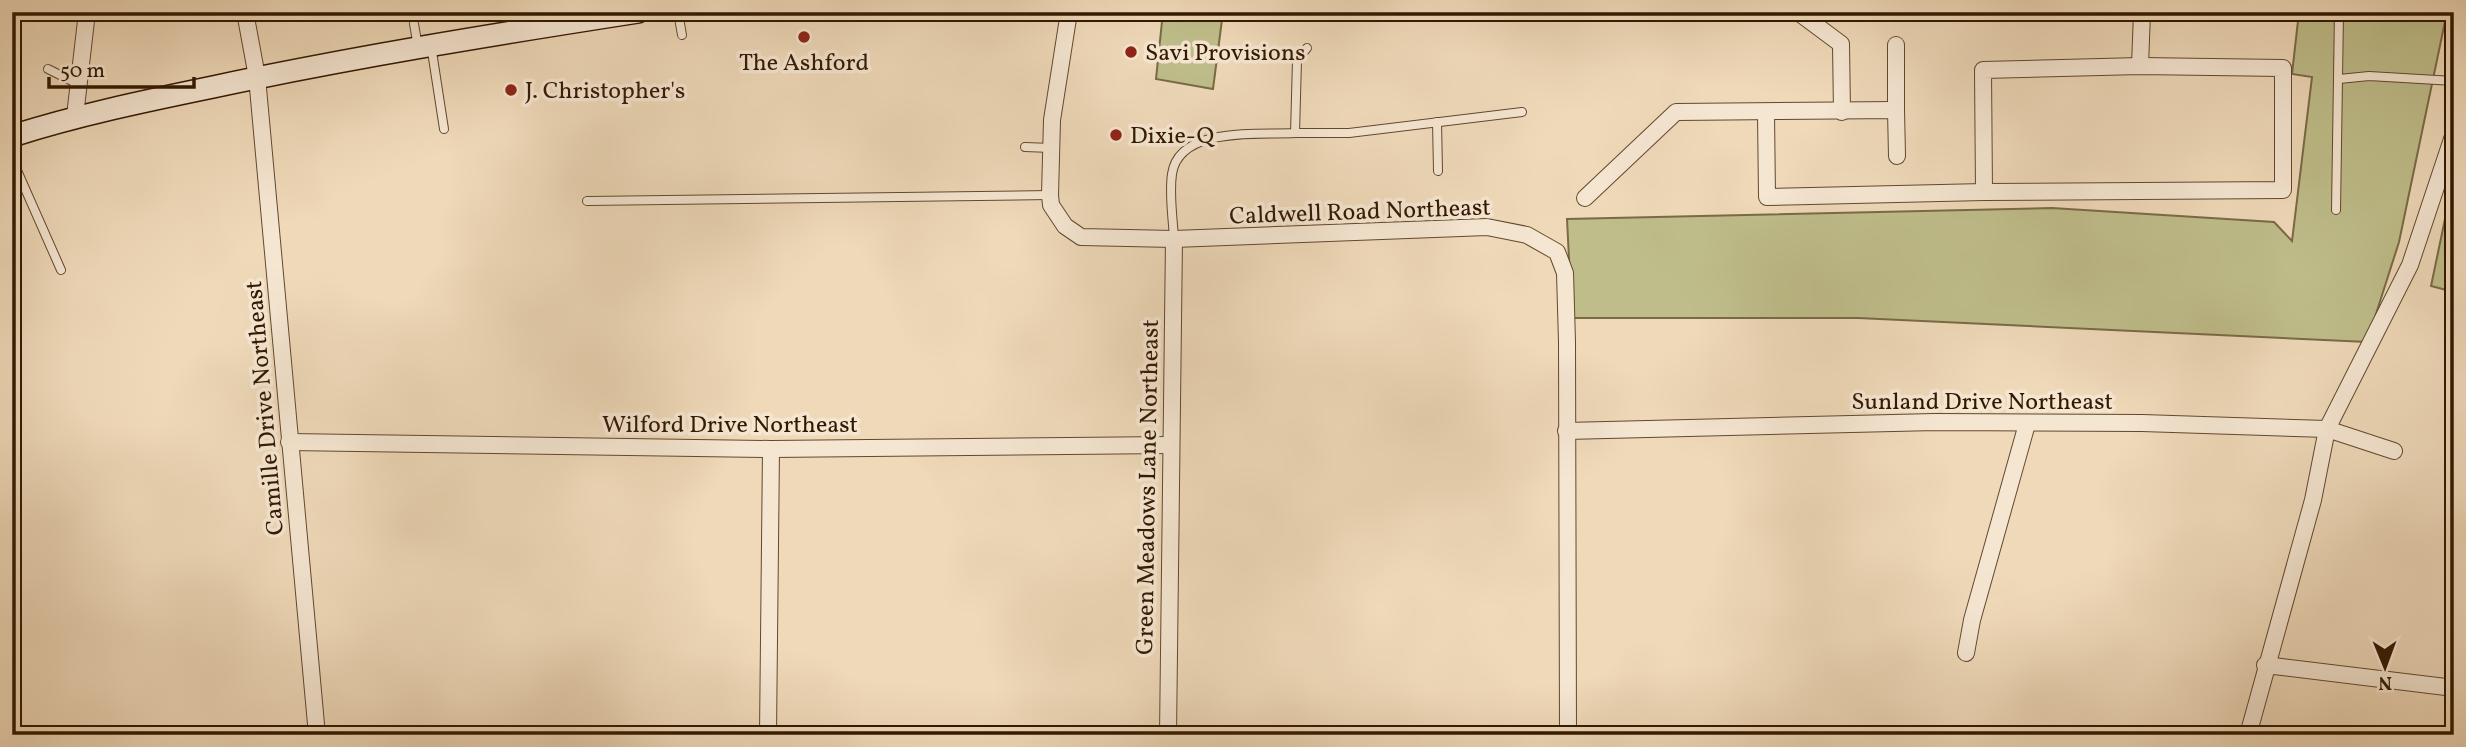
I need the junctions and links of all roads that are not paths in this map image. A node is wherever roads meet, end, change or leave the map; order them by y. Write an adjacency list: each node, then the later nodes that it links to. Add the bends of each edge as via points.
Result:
1 (87, 12): 19 (street)
2 (245, 12): 16 (street, Camille Drive Northeast)
3 (638, 12): 12 (street)
4 (678, 12): 10 (lane)
5 (1069, 12): 31 (street, Caldwell Road Northeast)
6 (1798, 12): 22 (street, via 1840,44)
7 (2142, 12): 14 (street)
8 (2339, 12): 17 (lane)
9 (414, 24): 12 (lane)
10 (682, 35)
11 (1896, 45): 20 (street)
12 (424, 46): 16 (street); 26 (lane)
13 (1307, 48): 28 (lane, via 1297,60)
14 (2140, 66): 35 (street, via 1983,70); 35 (street, via 2283,68 2283,190)
15 (48, 69): 19 (lane)
16 (257, 77): 24 (street); 45 (street, Camille Drive Northeast)
17 (2339, 79): 18 (lane, via 2369,76); 39 (lane)
18 (2454, 81)
19 (80, 85): 24 (street)
20 (1896, 110): 22 (street); 32 (street)
21 (1522, 112): 25 (lane)
22 (1842, 112): 23 (street)
23 (1766, 113): 35 (street, via 1767,197); 37 (street, via 1676,112)
24 (75, 116): 29 (street)
25 (1437, 122): 28 (lane, via 1349,133); 34 (lane)
26 (444, 129)
27 (2454, 133): 43 (street, via 2410,265)
28 (1295, 134): 40 (lane, via 1217,137 1191,144 1177,158 1172,175)
29 (12, 136)
30 (1025, 147): 31 (lane)
31 (1051, 148): 36 (street, Caldwell Road Northeast)
32 (1897, 156)
33 (12, 159): 41 (lane)
34 (1437, 171)
35 (1984, 192)
36 (1050, 195): 38 (lane); 40 (street, Caldwell Road Northeast, via 1065,226 1082,237)
37 (1585, 198)
38 (587, 201)
39 (2336, 210)
40 (1174, 239): 44 (street, Caldwell Road Northeast, via 1486,227 1527,235 1557,252 1565,274); 46 (street, Green Meadows Lane Northeast)
41 (61, 271)
42 (2027, 424): 43 (street, Sunland Drive Northeast); 44 (street, Sunland Drive Northeast); 49 (street)
43 (2327, 429): 48 (street, Sunland Drive Northeast); 50 (street, via 2313,500)
44 (1566, 431): 55 (street, Caldwell Road Northeast)
45 (289, 442): 47 (street, Wilford Drive Northeast); 52 (street, Camille Drive Northeast)
46 (1170, 445): 47 (street, Wilford Drive Northeast); 54 (street, Green Meadows Lane Northeast)
47 (771, 449): 53 (street)
48 (2394, 451)
49 (1966, 653)
50 (2266, 665): 51 (street); 56 (street)
51 (2454, 688)
52 (317, 735)
53 (768, 735)
54 (1168, 735)
55 (1568, 735)
56 (2248, 735)

